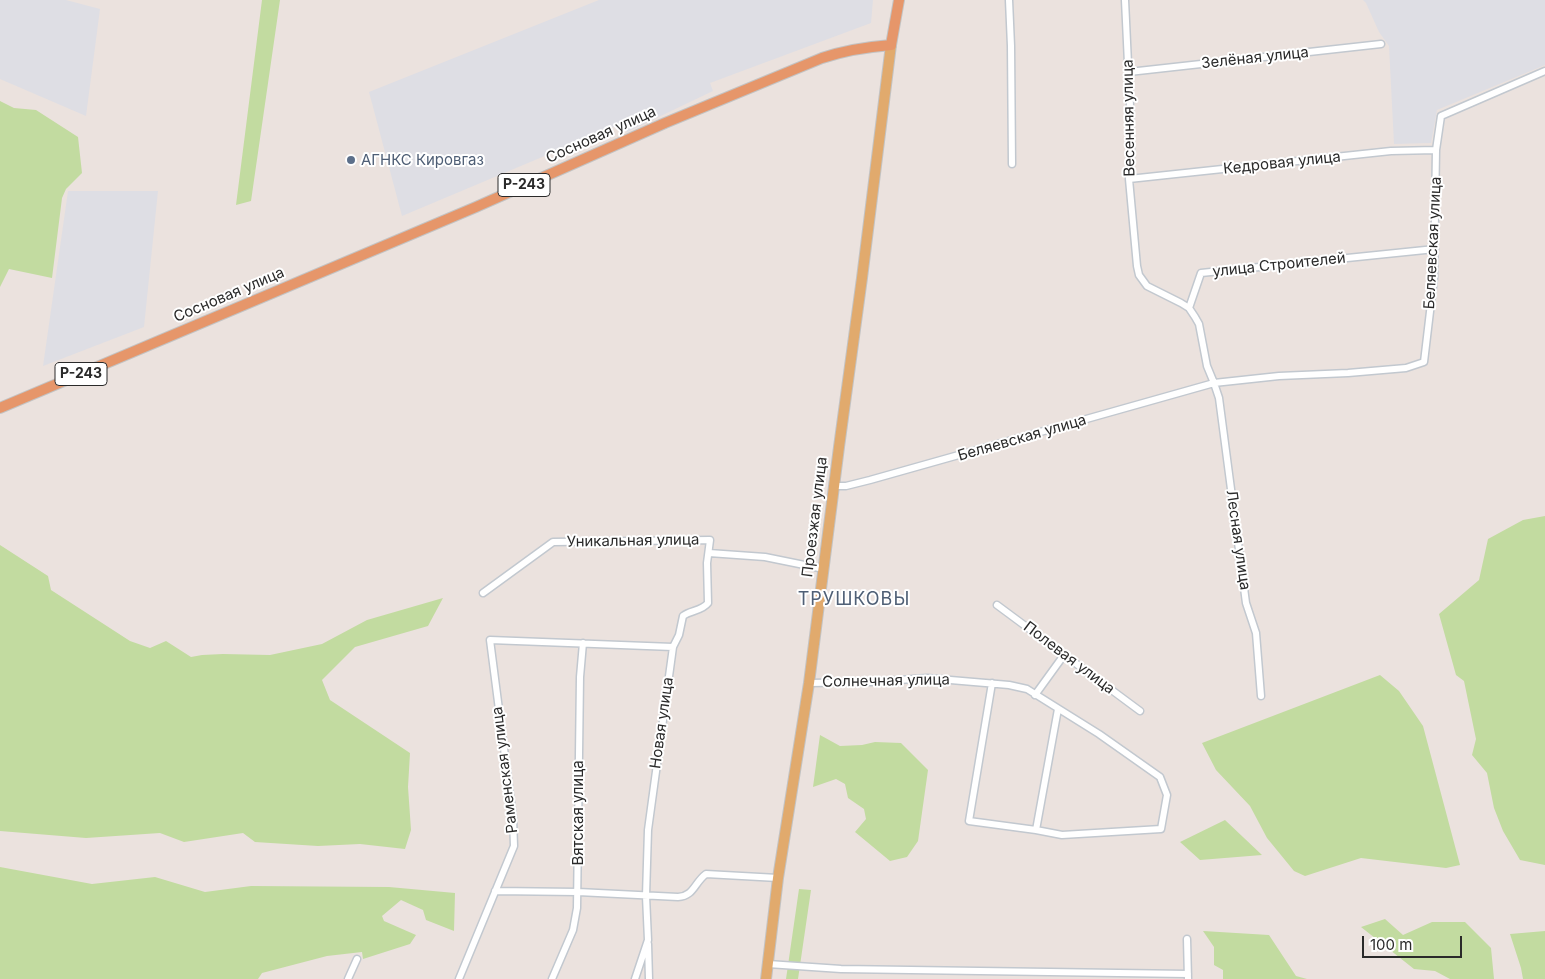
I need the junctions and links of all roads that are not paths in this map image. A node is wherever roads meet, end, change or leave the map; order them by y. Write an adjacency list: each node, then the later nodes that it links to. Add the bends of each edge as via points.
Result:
1 (898, 0): 5 (highway)
2 (1009, 0): 9 (street)
3 (1125, 0): 7 (street, Весенняя улица)
4 (1380, 44): 7 (street, Зелёная улица)
5 (890, 45): 14 (highway, Сосновая улица / Р-243, via 842,51 822,58); 15 (main road, Проезжая улица)
6 (1545, 71): 8 (street, Беляевская улица, via 1441,116)
7 (1129, 72): 10 (street, Весенняя улица)
8 (1436, 150): 10 (street, Кедровая улица, via 1391,151); 11 (street, Беляевская улица)
9 (1012, 164)
10 (1129, 179): 12 (street, Весенняя улица, via 1137,266 1142,281)
11 (1435, 249): 12 (street, улица Строителей, via 1201,273); 13 (street, Беляевская улица, via 1424,362 1406,368)
12 (1189, 308): 13 (street, Лесная улица, via 1199,324)
13 (1211, 384): 15 (street, Беляевская улица, via 863,482); 26 (street, Лесная улица, via 1219,398 1246,603 1256,633)
14 (0, 408)
15 (835, 486): 17 (main road, Проезжая улица)
16 (709, 552): 17 (street, via 765,556); 18 (street, Уникальная улица, via 710,540 553,542); 21 (street, Новая улица, via 708,603 704,608 683,616 679,635)
17 (824, 569): 23 (main road, Проезжая улица)
18 (483, 593)
19 (997, 605): 22 (street, Полевая улица)
20 (583, 643): 21 (street); 31 (street, Раменская улица, via 490,640 514,846); 32 (street, Вятская улица)
21 (672, 647): 33 (street, Новая улица, via 648,830)
22 (1064, 655): 25 (street); 28 (street, Полевая улица)
23 (809, 683): 24 (street, Солнечная улица, via 927,678); 30 (main road, Проезжая улица)
24 (992, 683): 25 (street, Солнечная улица, via 1027,689); 29 (street, Солнечная улица, via 969,821)
25 (1035, 695): 27 (street, Солнечная улица)
26 (1261, 696)
27 (1058, 709): 29 (street); 29 (street, Солнечная улица, via 1160,777 1167,795 1165,810 1161,829 1062,835)
28 (1140, 711)
29 (1036, 830)
30 (778, 878): 33 (street, via 706,874 685,897); 37 (main road, Проезжая улица)
31 (495, 891): 32 (street); 40 (street, Раменская улица)
32 (578, 892): 33 (street); 41 (street, Вятская улица, via 573,930)
33 (646, 896): 35 (street, Новая улица)
34 (1187, 939): 38 (street)
35 (648, 940): 42 (street, Новая улица); 43 (street)
36 (356, 960): 39 (street)
37 (768, 964): 38 (street, via 841,969); 44 (main road, Проезжая улица)
38 (1188, 977)
39 (348, 979)
40 (459, 979)
41 (552, 979)
42 (635, 979)
43 (649, 979)
44 (766, 979)

